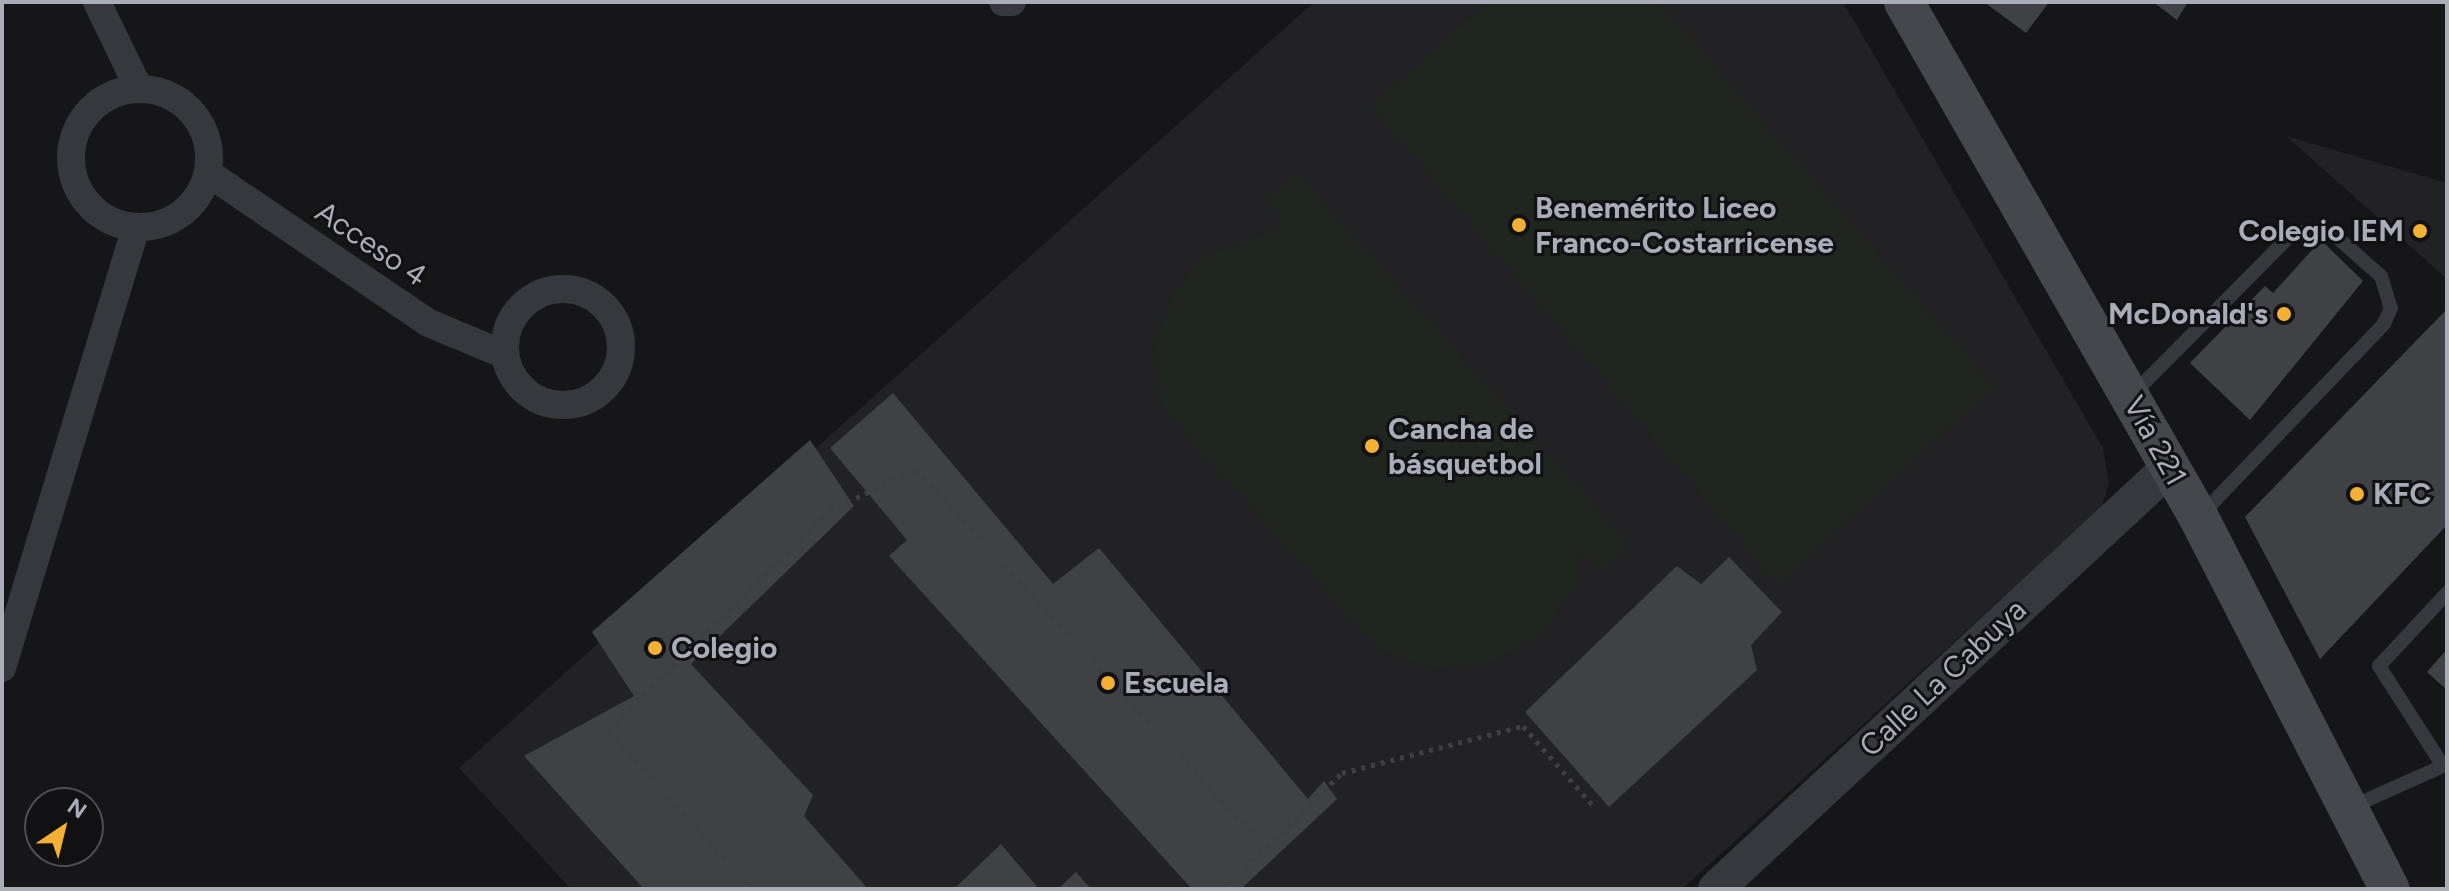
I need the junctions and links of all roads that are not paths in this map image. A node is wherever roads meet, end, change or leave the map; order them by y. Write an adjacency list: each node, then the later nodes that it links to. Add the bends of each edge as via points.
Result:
1 (97, 2): 5 (street)
2 (1003, 2): 3 (street)
3 (1012, 2)
4 (1904, 2): 9 (main road, Vía 221)
5 (139, 89): 6 (street, via 160,91 194,114 210,152); 7 (street, via 95,104 71,145 79,191 93,210)
6 (208, 173): 7 (street, via 202,191 175,219); 8 (street, Acceso 4, via 429,323)
7 (136, 227): 13 (street)
8 (505, 355): 8 (street, via 528,393 572,404 610,382 620,339 598,300 555,289 516,312)
9 (2131, 397): 10 (main road, Vía 221); 11 (lane, via 2294,232 2332,233 2381,276 2391,308 2384,324)
10 (2170, 467): 11 (main road, Vía 221); 16 (street, Calle La Cabuya)
11 (2199, 518): 15 (main road, Vía 221)
12 (2447, 593): 14 (lane, via 2379,666)
13 (2, 668)
14 (2445, 768): 15 (lane)
15 (2349, 808): 17 (main road, Vía 221)
16 (1716, 889)
17 (2390, 889)

